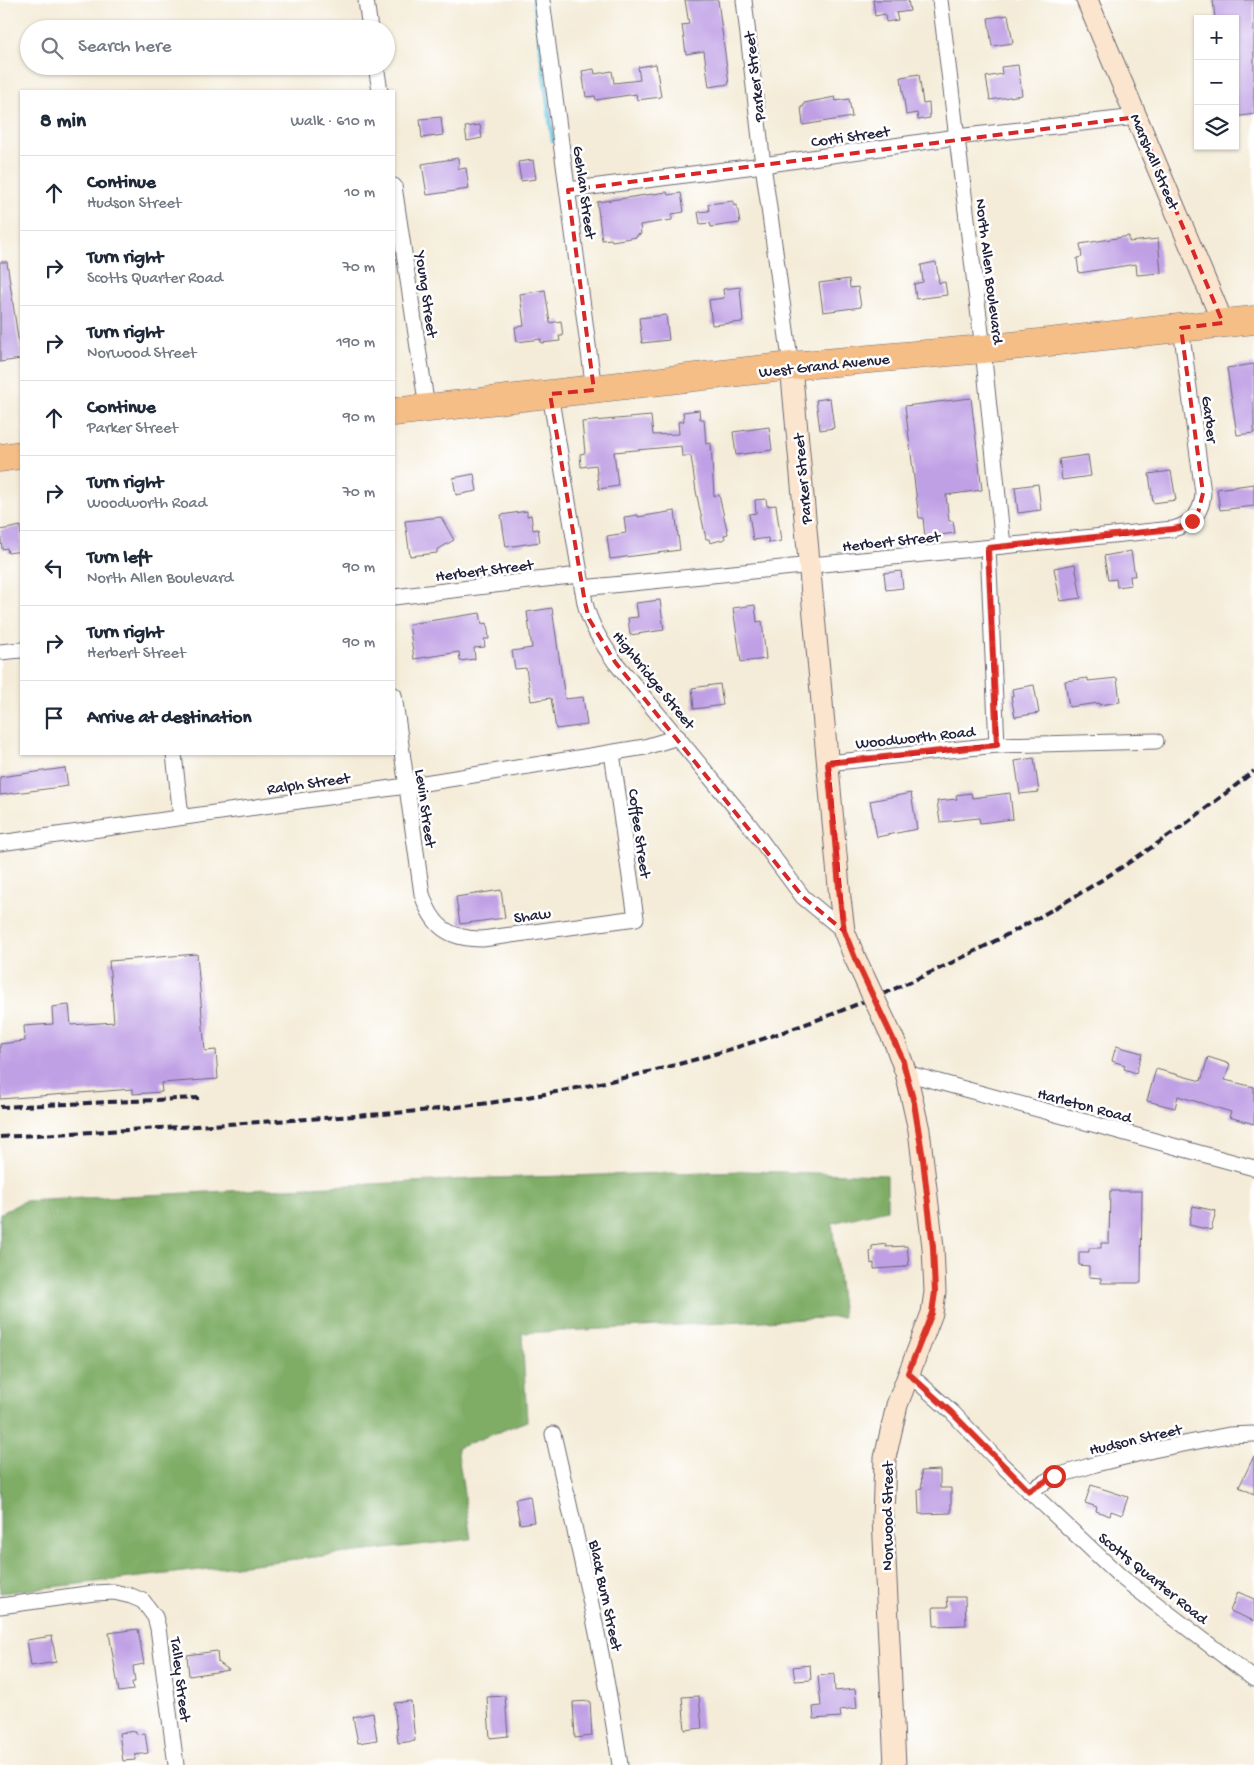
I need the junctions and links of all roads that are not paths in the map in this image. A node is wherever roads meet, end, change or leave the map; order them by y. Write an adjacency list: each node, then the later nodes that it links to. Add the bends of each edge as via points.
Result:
1 (366, 0): 6 (street)
2 (542, 0): 12 (street, Gehlan Street)
3 (744, 0): 11 (street, Parker Street)
4 (940, 0): 10 (street, North Allen Boulevard)
5 (1087, 0): 9 (street, Marshall Street)
6 (369, 20)
7 (377, 75): 8 (street)
8 (380, 90)
9 (1137, 117): 10 (street, Corti Street); 15 (street, Marshall Street)
10 (956, 137): 11 (street, Corti Street); 17 (street, North Allen Boulevard)
11 (763, 165): 12 (street, Corti Street); 18 (street, Parker Street)
12 (568, 190): 19 (street, Gehlan Street)
13 (395, 193): 21 (street, Young Street)
14 (1254, 320): 15 (highway, West Grand Avenue)
15 (1223, 323): 16 (highway, West Grand Avenue)
16 (1182, 328): 17 (highway, West Grand Avenue); 25 (street, Garber, via 1202,493)
17 (983, 349): 18 (highway, West Grand Avenue); 26 (street, North Allen Boulevard)
18 (790, 366): 19 (highway, West Grand Avenue); 27 (street, Parker Street)
19 (594, 390): 20 (highway, West Grand Avenue)
20 (550, 394): 21 (highway, West Grand Avenue); 28 (street, Highbridge Street)
21 (427, 408): 22 (highway, West Grand Avenue)
22 (395, 412)
23 (20, 455): 24 (highway)
24 (0, 458)
25 (1198, 513): 26 (street, Herbert Street, via 1183,527 1173,529)
26 (996, 547): 27 (street, Herbert Street); 35 (street, North Allen Boulevard)
27 (809, 566): 28 (street, Herbert Street); 38 (street, Parker Street)
28 (580, 581): 29 (street, Herbert Street); 33 (street, Highbridge Street, via 589,619 605,648)
29 (395, 597)
30 (20, 650): 31 (street)
31 (0, 652)
32 (395, 703): 39 (street, Levin Street)
33 (678, 737): 36 (street, Ralph Street); 44 (street, Highbridge Street, via 803,897)
34 (1156, 741): 35 (street, Woodworth Road)
35 (997, 745): 38 (street, Woodworth Road)
36 (612, 753): 39 (street, Ralph Street); 42 (street, Coffee Street)
37 (174, 755): 40 (street)
38 (828, 763): 44 (street, Parker Street)
39 (406, 786): 40 (street, Ralph Street); 43 (street, Levin Street, via 422,894)
40 (181, 817): 41 (street, Ralph Street)
41 (0, 843)
42 (636, 918): 43 (street, Shaw, via 482,939 450,934)
43 (436, 923)
44 (844, 931): 45 (street, Parker Street)
45 (855, 958): 46 (street, Norwood Street, bridge)
46 (906, 1073): 47 (street, Harleton Road); 48 (street, Norwood Street, via 919,1130 935,1270 932,1313)
47 (1254, 1168)
48 (908, 1373): 51 (street, Scotts Quarter Road); 56 (street, Norwood Street, via 891,1429 884,1486)
49 (553, 1434): 55 (street, Black Burn Street, via 592,1604)
50 (1254, 1434): 51 (street, Hudson Street, via 1229,1435 1153,1450 1054,1476)
51 (1029, 1491): 53 (street, Scotts Quarter Road, via 1121,1577)
52 (0, 1606): 54 (street, Talley Street, via 114,1592 143,1601 155,1617 158,1628)
53 (1254, 1679)
54 (176, 1765)
55 (620, 1765)
56 (895, 1765)

